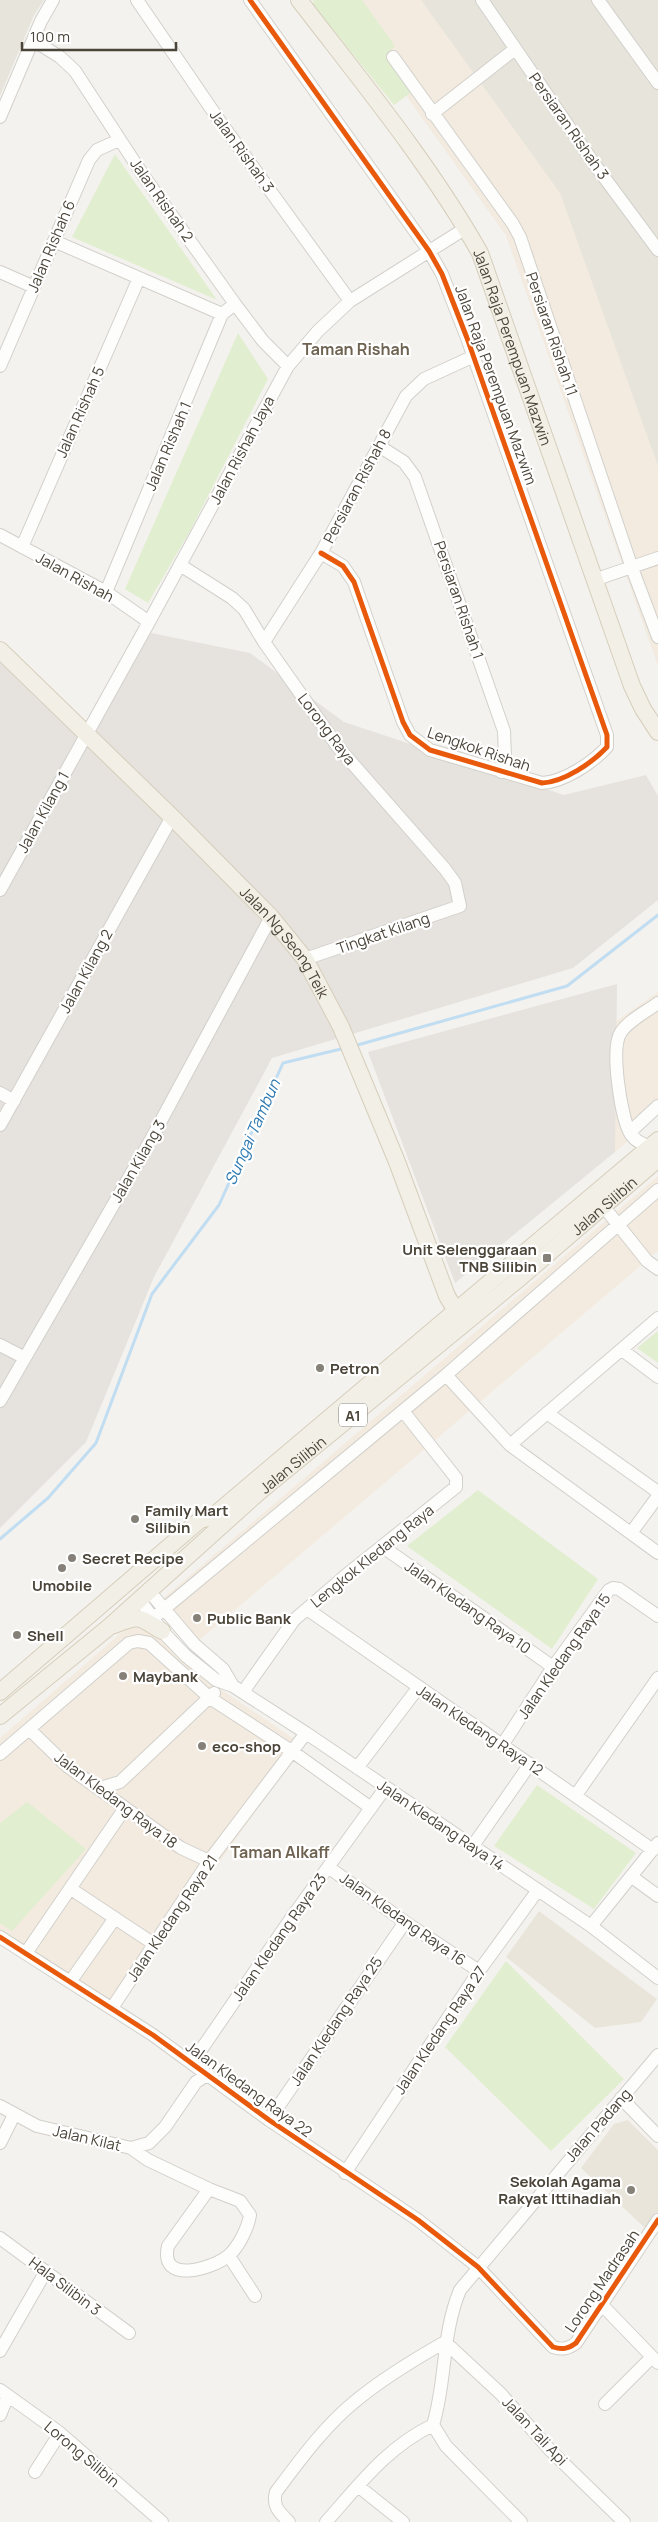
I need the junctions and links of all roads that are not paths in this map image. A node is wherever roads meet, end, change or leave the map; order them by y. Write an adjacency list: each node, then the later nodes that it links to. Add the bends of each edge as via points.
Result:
1 (53, 0): 7 (street)
2 (137, 0): 21 (street, Jalan Rishah 3)
3 (250, 0): 17 (street, Jalan Raja Perempuan Mazwim)
4 (299, 0): 14 (main road, Jalan Raja Perempuan Mazwin, via 408,142)
5 (482, 0): 8 (street, Persiaran Rishah 3)
6 (598, 0): 10 (street)
7 (33, 40): 12 (street); 13 (street, Jalan Rishah 2, via 75,70)
8 (515, 49): 11 (street); 16 (street, Persiaran Rishah 3)
9 (393, 57): 11 (street, Persiaran Rishah 11)
10 (658, 83)
11 (432, 114): 33 (street, Persiaran Rishah 11, via 520,237)
12 (0, 117)
13 (119, 140): 15 (street, Jalan Rishah 6, via 97,150 89,160); 22 (street, Jalan Rishah 2)
14 (466, 228): 17 (street, Jalan Rishah Jaya); 34 (main road, Jalan Raja Perempuan Mazwin, via 480,253 502,311)
15 (54, 241): 19 (street); 20 (street, Jalan Rishah 6)
16 (658, 250)
17 (429, 251): 21 (street, Jalan Rishah Jaya); 24 (street, Jalan Raja Perempuan Mazwim, via 442,274)
18 (0, 272): 20 (street)
19 (138, 278): 23 (street); 29 (street, Jalan Rishah 5)
20 (34, 287): 25 (street, Jalan Rishah 6)
21 (350, 301): 26 (street, Jalan Rishah Jaya)
22 (235, 304): 23 (street, Jalan Rishah 1); 26 (street, Jalan Rishah 2)
23 (222, 314): 35 (street, Jalan Rishah 1)
24 (474, 356): 27 (street, Persiaran Rishah 8, via 414,386); 42 (street, Jalan Raja Perempuan Mazwim)
25 (0, 366)
26 (288, 366): 32 (street, Jalan Rishah Jaya)
27 (379, 446): 30 (street, Persiaran Rishah 8); 43 (street, Persiaran Rishah 1, via 404,462 415,477 504,731 505,756)
28 (0, 535): 29 (street, Jalan Rishah)
29 (22, 546): 35 (street, Jalan Rishah)
30 (321, 553): 38 (street, Persiaran Rishah 8); 43 (street, Lengkok Rishah, via 343,566 354,582 410,735 430,750)
31 (658, 558): 33 (street)
32 (180, 565): 36 (street, Jalan Rishah Jaya); 38 (street, Lorong Raya, via 244,609)
33 (632, 568): 34 (street); 37 (street, Persiaran Rishah 11)
34 (594, 580): 40 (main road, Jalan Raja Perempuan Mazwin, via 632,686)
35 (106, 592): 36 (street, Jalan Rishah)
36 (149, 622): 41 (street, Jalan Rishah Jaya)
37 (658, 638)
38 (264, 642): 46 (street, Lorong Raya, via 338,747 446,869 455,883)
39 (0, 650): 41 (main road, Jalan Ng Seong Teik)
40 (658, 732)
41 (86, 734): 44 (main road, Jalan Ng Seong Teik); 45 (street, Jalan Kilang 1)
42 (607, 735): 43 (street, Lengkok Rishah, via 607,747 601,754 552,783)
43 (501, 772)
44 (172, 818): 47 (main road, Jalan Ng Seong Teik); 51 (street, Jalan Kilang 2)
45 (0, 890)
46 (460, 906): 48 (street, Tingkat Kilang)
47 (271, 917): 48 (main road, Jalan Ng Seong Teik); 68 (street, Jalan Kilang 3, via 149,1143)
48 (305, 958): 60 (main road, Jalan Ng Seong Teik, via 361,1074)
49 (658, 1003): 54 (street, via 620,1033 616,1055 625,1118)
50 (0, 1093): 51 (street)
51 (14, 1101): 53 (street, Jalan Kilang 2)
52 (658, 1106): 54 (street)
53 (0, 1126)
54 (646, 1148): 56 (main road, via 632,1170 606,1191); 57 (main road, Jalan Silibin / A1)
55 (658, 1190): 58 (street, Jalan Silibin)
56 (604, 1207): 57 (main road, via 591,1204); 58 (street); 62 (main road, Jalan Silibin / A1)
57 (577, 1210): 61 (main road, Jalan Silibin / A1)
58 (617, 1225): 59 (street, via 647,1261); 69 (street, Jalan Silibin)
59 (658, 1269)
60 (441, 1281): 61 (main road, via 459,1293); 63 (main road, Jalan Ng Seong Teik); 65 (main road, via 439,1309)
61 (480, 1291): 63 (main road, Jalan Silibin / A1)
62 (481, 1310): 63 (main road, via 465,1316); 81 (main road, Jalan Silibin / A1)
63 (456, 1311): 65 (main road, Jalan Silibin / A1)
64 (658, 1318): 67 (street)
65 (429, 1334): 77 (main road, Jalan Silibin / A1)
66 (0, 1344): 68 (street)
67 (622, 1350): 70 (street); 73 (street)
68 (24, 1358): 71 (street, Jalan Kilang 3)
69 (446, 1375): 72 (street, Jalan Silibin); 74 (street)
70 (658, 1377)
71 (0, 1401)
72 (403, 1411): 79 (street, Lengkok Kledang Raya, via 456,1478 456,1487); 82 (street, Jalan Silibin)
73 (547, 1413): 74 (street); 75 (street)
74 (510, 1445): 78 (street)
75 (658, 1492)
76 (658, 1496): 78 (street)
77 (212, 1517): 81 (main road); 88 (main road, Jalan Silibin / A1, via 200,1520)
78 (631, 1532): 80 (street)
79 (383, 1547): 83 (street, Lengkok Kledang Raya); 87 (street, Jalan Kledang Raya 10)
80 (658, 1553)
81 (142, 1592): 82 (street, Jalan Kledang Raya 14); 85 (street, Jalan Kledang Raya 14); 86 (main road, Jalan Silibin / A1); 88 (main road)
82 (165, 1609): 85 (street, Jalan Silibin); 90 (street, Jalan Kledang Raya 14)
83 (307, 1609): 90 (street, Lengkok Kledang Raya); 91 (street, Jalan Kledang Raya 12)
84 (658, 1616): 87 (street, Jalan Kledang Raya 15, via 613,1588)
85 (157, 1625): 86 (main road, via 136,1618); 90 (street, Jalan Kledang Raya 14, via 186,1656)
86 (109, 1627): 94 (main road, Jalan Silibin / A1)
87 (554, 1667): 97 (street, Jalan Kledang Raya 15)
88 (28, 1669): 92 (main road, Jalan Silibin / A1)
89 (658, 1678): 105 (street)
90 (231, 1684): 93 (street, Lengkok Kledang Raya); 96 (street, Jalan Kledang Raya 14)
91 (418, 1688): 97 (street, Jalan Kledang Raya 12); 101 (street)
92 (0, 1692)
93 (210, 1698): 95 (street, via 150,1643 138,1641 130,1643); 98 (street); 102 (street, Lengkok Kledang Raya)
94 (0, 1716)
95 (29, 1729): 99 (street); 104 (street, Jalan Kledang Raya 18, via 67,1766)
96 (306, 1733): 98 (street, Jalan Kledang Raya 21); 101 (street, Jalan Kledang Raya 14)
97 (503, 1744): 100 (street, Jalan Kledang Raya 12)
98 (293, 1752): 107 (street); 110 (street, Jalan Kledang Raya 21)
99 (0, 1754)
100 (530, 1764): 105 (street, Jalan Kledang Raya 12); 108 (street)
101 (357, 1768): 103 (street, Jalan Kledang Raya 14)
102 (120, 1782): 104 (street); 106 (street)
103 (386, 1787): 107 (street, Jalan Kledang Raya 23); 108 (street, Jalan Kledang Raya 14)
104 (100, 1788): 106 (street, Jalan Kledang Raya 18)
105 (576, 1795): 109 (street, Jalan Kledang Raya 12)
106 (123, 1806): 110 (street, Jalan Kledang Raya 18, via 181,1848); 113 (street)
107 (371, 1808): 111 (street, Jalan Kledang Raya 23)
108 (472, 1847): 114 (street, Jalan Kledang Raya 14)
109 (656, 1847): 112 (street)
110 (209, 1861): 120 (street, Jalan Kledang Raya 21)
111 (328, 1867): 117 (street, Jalan Kledang Raya 16); 129 (street, Jalan Kledang Raya 23)
112 (632, 1877): 115 (street); 118 (street)
113 (71, 1889): 116 (street); 121 (street)
114 (538, 1890): 118 (street, Jalan Kledang Raya 14); 123 (street, Jalan Kledang Raya 27)
115 (658, 1896)
116 (115, 1918): 120 (street); 125 (street)
117 (405, 1922): 123 (street, Jalan Kledang Raya 16); 134 (street, Jalan Kledang Raya 25)
118 (591, 1926): 122 (street, Jalan Kledang Raya 14)
119 (0, 1937): 121 (street, Jalan Kledang Raya 22)
120 (154, 1944): 127 (street, Jalan Kledang Raya 21)
121 (26, 1954): 125 (street, Jalan Kledang Raya 22)
122 (647, 1968): 124 (street, Jalan Kledang Raya 14); 126 (street, Jalan Kledang Raya 14)
123 (478, 1971): 138 (street, Jalan Kledang Raya 27)
124 (658, 1978)
125 (70, 1982): 127 (street, Jalan Kledang Raya 22)
126 (658, 1986)
127 (112, 2008): 129 (street, Jalan Kledang Raya 22)
128 (656, 2057): 131 (street, Jalan Padang)
129 (192, 2064): 130 (street, Jalan Kledang Raya 22)
130 (207, 2075): 134 (street, Jalan Kledang Raya 22); 137 (street, Jalan Kilat, via 196,2082 165,2127 149,2143)
131 (621, 2098): 135 (street); 143 (street, Jalan Padang)
132 (0, 2106): 133 (street, Jalan Kilat)
133 (14, 2115): 136 (street); 137 (street, Jalan Kilat, via 37,2126)
134 (269, 2120): 138 (street, Jalan Kledang Raya 22)
135 (658, 2136)
136 (0, 2143)
137 (131, 2148): 139 (street, via 148,2160)
138 (345, 2173): 143 (street, Jalan Kledang Raya 22, via 418,2220)
139 (210, 2189): 142 (street, via 240,2201 250,2216 249,2225); 142 (street, via 172,2238 166,2254 175,2268 192,2272)
140 (658, 2220): 146 (street, Lorong Madrasah)
141 (0, 2238): 144 (street, Hala Silibin 3)
142 (229, 2256): 145 (street)
143 (478, 2267): 148 (street, Jalan Padang, via 460,2290 451,2312); 149 (street, Jalan Kledang Raya 22, via 545,2341)
144 (46, 2271): 147 (street, Hala Silibin 3); 150 (street)
145 (255, 2296)
146 (602, 2305): 149 (street, Lorong Madrasah, via 576,2343); 151 (street)
147 (129, 2333)
148 (445, 2342): 155 (street, Jalan Padang, via 442,2388); 160 (street, via 357,2400 320,2438 276,2492 276,2508); 164 (street, Jalan Tali Api, via 501,2394 550,2450)
149 (561, 2349)
150 (0, 2351)
151 (655, 2360): 153 (street)
152 (4, 2393): 154 (street); 156 (street, Lorong Silibin)
153 (604, 2404)
154 (0, 2415)
155 (433, 2425): 158 (street, via 403,2441); 163 (street, via 446,2446)
156 (60, 2433): 157 (street); 159 (street, Lorong Silibin)
157 (35, 2472)
158 (358, 2486): 161 (street); 162 (street)
159 (162, 2522)
160 (288, 2522)
161 (326, 2522)
162 (403, 2522)
163 (521, 2522)
164 (624, 2522)

